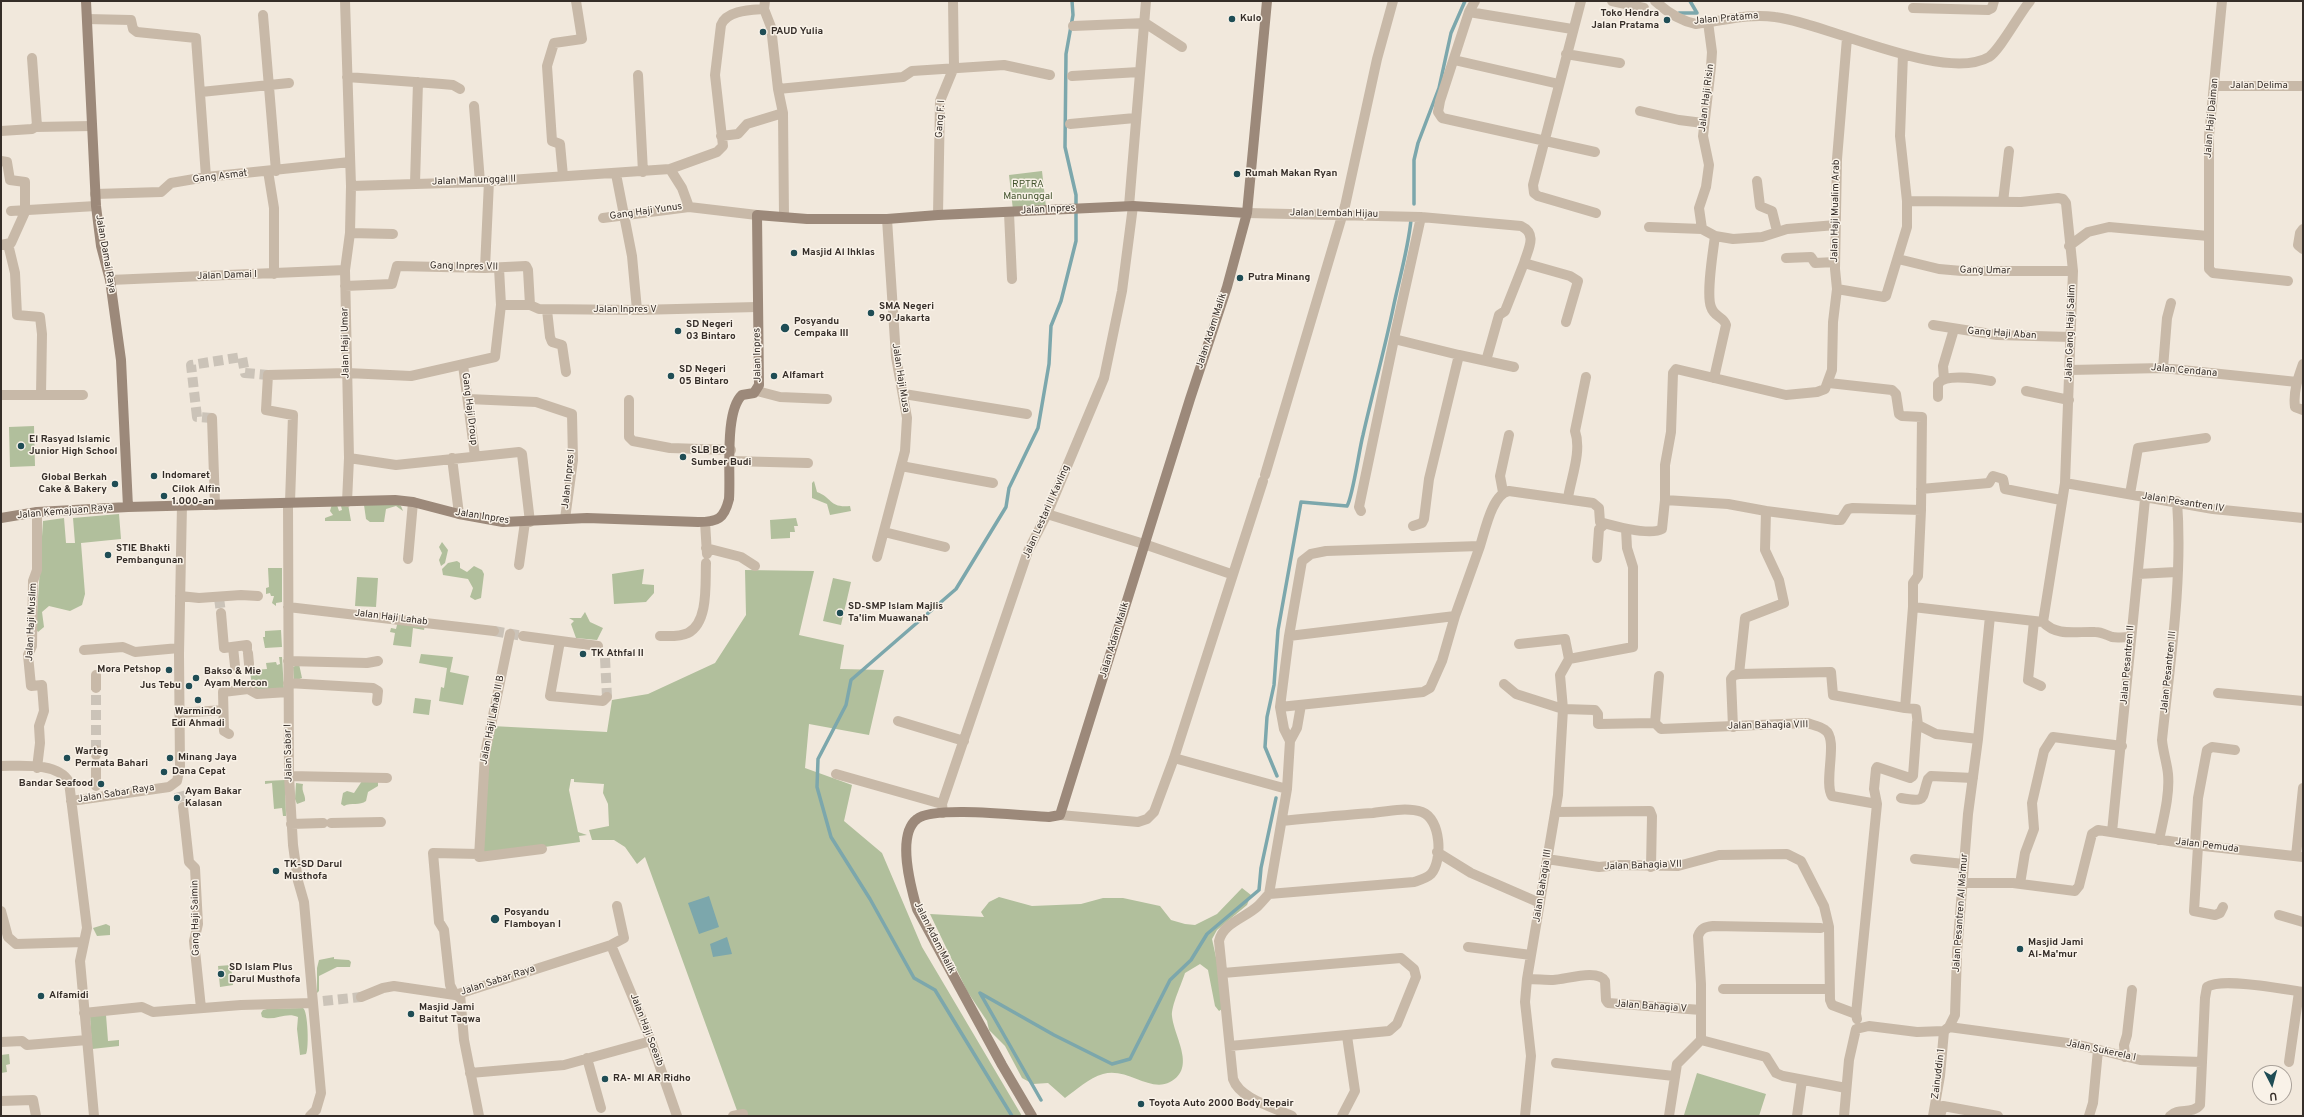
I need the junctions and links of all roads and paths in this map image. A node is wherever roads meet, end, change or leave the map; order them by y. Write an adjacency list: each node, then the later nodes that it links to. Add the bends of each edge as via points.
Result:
1 (86, 1): 21 (street, Jalan Damai Raya)
2 (345, 1): 38 (street)
3 (576, 1): 67 (street, via 582,39 554,42 547,66 552,139 553,143 560,144)
4 (953, 1): 33 (street, Gang F. I)
5 (1146, 1): 23 (street, Jalan Lestari II Kavling)
6 (1267, 1): 82 (street, Jalan Adam Malik)
7 (1393, 1): 87 (street, via 1377,59)
8 (1476, 1): 19 (street)
9 (1581, 1): 25 (street)
10 (1612, 1): 17 (street)
11 (1655, 1): 22 (street, Jalan Pratama, via 1671,14 1689,22)
12 (2030, 1): 29 (street, Jalan Pratama, via 1997,49 1989,56 1964,64)
13 (2222, 1): 43 (street, Jalan Haji Daiman)
14 (1994, 3): 18 (street, via 1988,10)
15 (764, 5): 16 (street); 46 (street, via 771,27)
16 (742, 6): 57 (street, via 721,25 715,75)
17 (1644, 8)
18 (1913, 8)
19 (1469, 12): 25 (street); 31 (street)
20 (263, 14): 42 (street)
21 (87, 20): 47 (street, via 131,20 133,29 137,32 195,37); 54 (street, Jalan Damai Raya)
22 (1708, 22): 26 (street, Jalan Pratama, via 1751,15 1803,22); 52 (street, Jalan Haji Risin, via 1712,60)
23 (1144, 23): 24 (street); 27 (street); 34 (street, Jalan Lestari II Kavling)
24 (1073, 26)
25 (1572, 29): 28 (street)
26 (1847, 38): 29 (street, Jalan Pratama); 92 (street, Jalan Haji Mualim Arab, via 1837,159)
27 (1182, 47)
28 (1566, 54): 32 (street); 41 (street)
29 (1903, 54): 74 (street, via 1900,136)
30 (32, 58): 55 (street, via 38,123)
31 (1454, 60): 41 (street); 58 (street, via 1440,101 1438,112 1442,118)
32 (1620, 63)
33 (954, 67): 36 (street, via 1004,65); 46 (street, via 912,71 903,77); 86 (street, Gang F. I, via 940,101)
34 (1139, 72): 37 (street); 51 (street, Jalan Lestari II Kavling)
35 (638, 75): 65 (street)
36 (1050, 75)
37 (1072, 76)
38 (347, 77): 39 (street); 62 (street)
39 (418, 82): 45 (street, via 453,85); 71 (street)
40 (289, 83): 42 (street)
41 (1559, 84): 58 (street)
42 (270, 85): 47 (street); 64 (street)
43 (2215, 86): 44 (street, Jalan Delima); 100 (street, Jalan Haji Daiman, via 2209,136)
44 (2303, 86)
45 (460, 89)
46 (778, 89): 50 (street)
47 (201, 92): 68 (street)
48 (474, 106): 69 (street)
49 (1640, 111): 52 (street)
50 (783, 113): 57 (street, via 747,124 738,134); 89 (street)
51 (1135, 118): 53 (street); 77 (street, Jalan Lestari II Kavling)
52 (1703, 123): 94 (street, Jalan Haji Risin, via 1704,148 1709,165 1706,187 1699,208)
53 (1070, 124)
54 (92, 126): 55 (street); 73 (street, Jalan Damai Raya)
55 (35, 127): 56 (street)
56 (1, 131)
57 (722, 136): 63 (street, Jalan Manunggal II, via 723,146 717,152)
58 (1545, 140): 60 (street); 83 (street, via 1532,185 1534,193)
59 (2009, 151): 75 (street)
60 (1595, 152)
61 (1, 161): 80 (street, via 7,162 10,180 25,182)
62 (350, 162): 64 (street, Gang Asmat); 72 (street)
63 (670, 169): 65 (street, Jalan Manunggal II); 78 (street, via 682,188)
64 (272, 171): 68 (street, Gang Asmat); 112 (street)
65 (643, 172): 66 (street, Jalan Manunggal II)
66 (616, 174): 67 (street, Jalan Manunggal II); 84 (street)
67 (564, 176): 69 (street, Jalan Manunggal II)
68 (206, 177): 73 (street, Gang Asmat, via 171,183 161,192)
69 (484, 181): 71 (street, Jalan Manunggal II); 108 (street)
70 (1757, 181): 96 (street, via 1760,206 1772,211)
71 (416, 183): 72 (street, Jalan Manunggal II)
72 (351, 186): 97 (street, Jalan Haji Umar)
73 (95, 194): 76 (street, Jalan Damai Raya)
74 (1907, 201): 75 (street, Jalan Gang Haji Salim); 105 (street, via 1907,227)
75 (2003, 202): 102 (street, Jalan Gang Haji Salim, via 2063,199 2066,203)
76 (96, 206): 80 (street); 114 (street, Jalan Damai Raya, via 101,246)
77 (1131, 206): 81 (street, Jalan Inpres); 82 (street, Jalan Inpres); 188 (street, Jalan Lestari II Kavling, via 1122,291 1104,378)
78 (689, 207): 84 (street, Gang Haji Yunus); 85 (street)
79 (11, 211): 80 (street)
80 (25, 212): 101 (street, via 13,240)
81 (1009, 213): 86 (street, Jalan Inpres); 113 (street)
82 (1247, 213): 87 (street, Jalan Lembah Hijau); 198 (street, Jalan Adam Malik, via 1227,287)
83 (1596, 213)
84 (626, 214): 90 (street, Gang Haji Yunus); 123 (street)
85 (757, 214): 89 (street, Jalan Inpres); 121 (street, Jalan Inpres)
86 (938, 214): 91 (street, Jalan Inpres)
87 (1342, 214): 88 (street, Jalan Lembah Hijau); 208 (street, via 1264,478)
88 (1421, 216): 107 (street, Jalan Lembah Hijau, via 1521,226 1529,230 1531,235); 128 (street)
89 (784, 217): 91 (street, Jalan Inpres)
90 (603, 218)
91 (887, 219): 146 (street, Jalan Haji Musa, via 896,357 900,386)
92 (1836, 224): 96 (street); 106 (street, Jalan Haji Mualim Arab)
93 (1649, 227): 94 (street)
94 (1702, 229): 99 (street)
95 (2303, 229): 103 (street, via 2298,245)
96 (1777, 231): 99 (street, via 1762,237 1732,239)
97 (350, 233): 98 (street); 110 (street, Jalan Haji Umar)
98 (393, 234)
99 (1715, 236): 139 (street, via 1709,300 1712,311 1724,320 1726,325)
100 (2208, 236): 102 (street, via 2109,228 2088,232); 115 (street, Jalan Haji Daiman, via 2209,267 2213,273)
101 (5, 245): 148 (street, via 15,273 17,315 40,317)
102 (2069, 246): 111 (street, Jalan Gang Haji Salim)
103 (2303, 250)
104 (1786, 258): 106 (street, via 1811,257 1815,263)
105 (1898, 259): 111 (street, Gang Umar, via 1939,269 1962,271); 117 (street, via 1884,297)
106 (1835, 262): 117 (street, Jalan Haji Mualim Arab)
107 (1524, 263): 124 (street, via 1570,276 1578,281); 130 (street, via 1505,311 1499,315)
108 (485, 268): 109 (street, Gang Inpres VII); 116 (street, Gang Inpres VII, via 397,266 392,284)
109 (499, 268): 119 (street, Gang Inpres VII, via 526,266); 120 (street, Gang Haji Droup)
110 (345, 270): 112 (street, Jalan Damai I); 116 (street, Jalan Haji Umar)
111 (2073, 271): 127 (street, Jalan Gang Haji Salim)
112 (274, 274): 114 (street, Jalan Damai I)
113 (1012, 278)
114 (110, 280): 182 (street, Jalan Damai Raya, via 121,360)
115 (2288, 281)
116 (345, 286): 137 (street, Jalan Haji Umar)
117 (1838, 289): 143 (street, Jalan Haji Mualim Arab)
118 (2171, 303): 134 (street, via 2167,318)
119 (530, 305): 120 (street, Jalan Inpres V); 122 (street, Jalan Inpres V, via 533,308)
120 (501, 306): 132 (street, Gang Haji Droup, via 496,356)
121 (757, 307): 123 (street, Jalan Inpres V); 144 (street, Jalan Inpres)
122 (547, 310): 123 (street, Jalan Inpres V); 136 (street, via 550,337 552,342 562,345)
123 (637, 310)
124 (1566, 322)
125 (1933, 325): 126 (street, Gang Haji Aban)
126 (1954, 329): 127 (street, Gang Haji Aban, via 1996,335); 140 (street, via 1943,366)
127 (2071, 337): 135 (street, Jalan Gang Haji Salim)
128 (1394, 339): 129 (street); 184 (street, via 1365,475 1359,507)
129 (1459, 355): 130 (street); 195 (street, via 1429,479 1424,519 1422,523)
130 (1486, 361): 133 (street)
131 (2303, 364): 142 (street)
132 (464, 365): 137 (street, via 411,376); 151 (street, Gang Haji Droup)
133 (1514, 367)
134 (2163, 368): 135 (street, Jalan Cendana); 142 (street, Jalan Cendana)
135 (2070, 370): 154 (street, Jalan Gang Haji Salim)
136 (566, 372)
137 (347, 373): 162 (street, Jalan Haji Umar); 177 (street, Jalan Sabar I, via 268,375 266,411 293,416)
138 (1586, 377): 172 (street, via 1575,431 1576,454)
139 (1714, 378): 143 (street, via 1786,395 1822,391); 174 (street, via 1678,369 1673,373 1671,432 1665,465)
140 (1944, 378): 141 (street, via 1962,377); 150 (street, via 1938,384)
141 (1991, 381)
142 (2297, 382): 155 (street, via 2295,407)
143 (1829, 383): 169 (street, via 1892,390 1896,394 1899,414 1922,417)
144 (757, 391): 152 (street, via 780,397); 160 (street, Jalan Inpres, via 742,395 735,405)
145 (2026, 391): 154 (street)
146 (904, 394): 156 (street); 166 (street, Jalan Haji Musa, via 907,418 905,451)
147 (1, 395): 148 (street)
148 (41, 395): 149 (street)
149 (83, 395)
150 (1938, 397)
151 (468, 399): 161 (street, Gang Haji Droup); 191 (street, Jalan Inpres I, via 536,402 572,414 573,460)
152 (827, 399)
153 (629, 400): 160 (street, via 629,437 633,441 670,448)
154 (2069, 400): 168 (street, Jalan Gang Haji Salim)
155 (2303, 410)
156 (1027, 414)
157 (212, 418): 180 (street)
158 (1509, 435): 170 (street, via 1500,476)
159 (2206, 438): 171 (street, via 2138,448)
160 (731, 450): 164 (street, Jalan Inpres)
161 (475, 456): 163 (street); 192 (street, via 521,452)
162 (349, 458): 163 (street, via 396,464); 178 (street, Jalan Haji Umar)
163 (452, 458): 187 (street)
164 (730, 461): 165 (street); 193 (street, Jalan Inpres, via 730,487 726,512 719,519)
165 (808, 463)
166 (901, 466): 167 (street); 197 (street, Jalan Haji Musa)
167 (993, 483)
168 (2064, 484): 171 (street, Jalan Pesantren IV); 175 (street, Jalan Gang Haji Salim)
169 (1921, 489): 175 (street, via 1989,483 1993,476 2004,479 2005,488); 183 (street)
170 (1503, 492): 172 (street); 199 (street, via 1490,513)
171 (2130, 494): 173 (street, Jalan Pesantren IV)
172 (1568, 498): 194 (street, via 1597,505 1599,522)
173 (2145, 498): 176 (street, Jalan Pesantren IV); 209 (street, Jalan Pesantren II)
174 (1665, 500): 185 (street, via 1728,504); 196 (street, via 1662,530 1657,532)
175 (2061, 500): 217 (street, Jalan Gang Haji Salim)
176 (2177, 501): 190 (street, Jalan Pesantren IV, via 2213,509); 207 (street, Jalan Pesantren III, via 2180,535)
177 (289, 502): 178 (street, Jalan Inpres); 180 (street, Jalan Inpres); 212 (street, Jalan Sabar I)
178 (347, 502): 179 (street, Jalan Inpres)
179 (413, 502): 187 (street, Jalan Inpres); 204 (street)
180 (215, 505): 181 (street, Jalan Inpres)
181 (182, 506): 182 (street, Jalan Inpres); 210 (street)
182 (128, 507): 186 (street, Jalan Kemajuan Raya)
183 (1922, 510): 185 (street, via 1853,508 1848,509 1841,520); 213 (street, via 1918,576 1913,583)
184 (1361, 511)
185 (1766, 511): 235 (street, via 1766,550 1779,580 1784,603 1745,618)
186 (37, 512): 189 (street, Jalan Kemajuan Raya); 265 (street, Jalan Haji Muslim, via 37,570 33,581 32,646 28,655 31,686 42,685 44,711 39,726)
187 (459, 514): 192 (street, Jalan Inpres, via 502,522)
188 (1047, 514): 198 (street); 258 (street, Jalan Lestari II Kavling, via 1028,551)
189 (1, 518)
190 (2303, 518)
191 (565, 519): 192 (street, Jalan Inpres); 193 (street, Jalan Inpres)
192 (528, 522): 205 (street)
193 (705, 522): 201 (street)
194 (1605, 524): 196 (street); 203 (street, via 1598,529)
195 (1413, 526)
196 (1626, 529): 230 (street, via 1627,548 1633,567 1634,646)
197 (884, 532): 200 (street); 202 (street, Jalan Haji Musa)
198 (1144, 544): 208 (street); 281 (street, Jalan Adam Malik)
199 (1480, 546): 215 (street); 222 (street, via 1326,551 1311,554 1302,561)
200 (945, 547)
201 (707, 555): 206 (street, via 741,557); 221 (street, via 703,609 698,624 688,633)
202 (877, 557)
203 (1597, 558)
204 (408, 559)
205 (519, 565)
206 (755, 566)
207 (2176, 572): 209 (street); 286 (street, Jalan Pesantren III, via 2173,637 2162,740 2168,790)
208 (1231, 574): 263 (street)
209 (2138, 574): 223 (street, Jalan Pesantren II)
210 (180, 596): 211 (street); 228 (street)
211 (258, 596)
212 (288, 607): 218 (street, Jalan Haji Lahab); 231 (street, Jalan Sabar I)
213 (1913, 611): 216 (street); 248 (street)
214 (221, 613): 227 (street, via 224,648)
215 (1455, 616): 222 (street); 246 (street, via 1442,661 1430,688 1423,692)
216 (1990, 616): 217 (street); 257 (street, Jalan Pesantren Al Ma'mur)
217 (2038, 622): 223 (street, via 2049,629 2066,633 2094,631 2106,633 2111,637); 239 (street, Jalan Gang Haji Salim, via 2028,680)
218 (494, 631)
219 (510, 634): 290 (street, Jalan Haji Lahab II B, via 485,754)
220 (523, 636): 224 (street)
221 (660, 636)
222 (1289, 636): 247 (street)
223 (2131, 637): 260 (street, Jalan Pesantren II)
224 (560, 641): 226 (street); 243 (street, via 550,696)
225 (1519, 644): 230 (street, via 1565,639)
226 (598, 646)
227 (233, 647): 233 (street, via 247,645); 234 (street)
228 (179, 648): 229 (street, via 135,652 123,647); 251 (street)
229 (84, 650)
230 (1569, 659): 249 (street, Jalan Bahagia III, via 1560,675)
231 (288, 661): 232 (street); 240 (street, Jalan Sabar I)
232 (378, 661)
233 (249, 664)
234 (235, 666)
235 (1739, 674): 248 (street, via 1831,672 1833,695); 255 (street, via 1731,679)
236 (96, 675): 241 (street)
237 (1659, 676): 254 (street)
238 (1504, 684): 249 (street, via 1516,694)
239 (2041, 686)
240 (288, 687): 244 (street, via 373,688 378,691); 250 (street, via 257,694 248,689 223,692); 267 (street, Jalan Sabar I)
241 (96, 688)
242 (2218, 693): 245 (street)
243 (604, 699)
244 (377, 701)
245 (2303, 701)
246 (1301, 705): 247 (street); 259 (street, via 1297,728)
247 (1280, 707): 259 (street, via 1284,729)
248 (1905, 708): 253 (street, via 1916,709)
249 (1563, 709): 254 (street, Jalan Bahagia VIII, via 1595,710 1598,714 1598,724); 280 (street, Jalan Bahagia III)
250 (223, 710): 251 (street); 256 (street, via 224,731)
251 (180, 713): 270 (street, via 180,767)
252 (898, 721): 258 (street)
253 (1917, 722): 257 (street, via 1921,727 1936,734); 277 (street, via 1913,776 1910,778 1877,768 1874,789)
254 (1655, 723): 255 (street, Jalan Bahagia VIII, via 1661,728)
255 (1733, 727): 277 (street, Jalan Bahagia VIII, via 1807,723 1826,730 1832,752 1829,787 1832,796)
256 (229, 734)
257 (1978, 739): 269 (street, Jalan Pesantren Al Ma'mur)
258 (964, 741): 279 (street, Jalan Lestari II Kavling)
259 (1290, 741): 272 (street)
260 (2122, 746): 285 (street, Jalan Pesantren II); 297 (street, via 2052,737 2049,740 2032,803 2034,829 2025,853)
261 (2235, 750): 287 (street, via 2212,747 2207,750 2198,798)
262 (96, 757): 273 (street)
263 (1174, 758): 272 (street); 281 (street, via 1154,812 1147,819 1138,822)
264 (1, 766): 265 (street)
265 (37, 768): 276 (street, via 56,771 65,776 69,782)
266 (836, 774): 279 (street)
267 (289, 776): 268 (street); 284 (street, Jalan Sabar I)
268 (387, 778)
269 (1972, 778): 275 (street, via 1931,776 1928,779 1925,796 1912,800); 294 (street, Jalan Pesantren Al Ma'mur)
270 (177, 781): 273 (street, Jalan Sabar Raya, via 169,787); 274 (street)
271 (2303, 788): 291 (street)
272 (1287, 789): 282 (street)
273 (96, 792): 276 (street, Jalan Sabar Raya)
274 (179, 792)
275 (1901, 798)
276 (71, 801): 306 (street, Jalan Sabar Raya, via 87,928)
277 (1877, 804): 322 (street)
278 (183, 807): 319 (street, Gang Haji Saimin, via 189,862 195,868 198,924 194,941)
279 (942, 808): 281 (street, Jalan Adam Malik, via 1049,817); 349 (street, Jalan Adam Malik, via 917,818 908,832 906,844 911,888 918,910)
280 (1555, 812): 292 (street, Jalan Bahagia III); 295 (street, via 1650,811)
281 (1060, 815)
282 (1282, 821): 289 (street, via 1396,810 1421,812 1430,816 1436,825); 298 (street)
283 (381, 822): 284 (street)
284 (291, 824): 318 (street, Jalan Sabar I, via 298,881 304,902)
285 (2112, 832): 286 (street, Jalan Pemuda); 297 (street, Jalan Pemuda, via 2098,830 2092,834 2078,890 2067,891)
286 (2159, 840): 287 (street, Jalan Pemuda)
287 (2196, 845): 291 (street, Jalan Pemuda); 301 (street, via 2194,911 2215,915 2220,913)
288 (542, 849): 290 (street)
289 (1437, 852): 298 (street, via 1431,874 1414,882); 299 (street, via 1471,873)
290 (479, 855): 316 (street, via 433,854 439,922 444,930 450,985)
291 (2299, 856)
292 (1547, 859): 295 (street, Jalan Bahagia VII, via 1599,868 1619,865); 299 (street, Jalan Bahagia III)
293 (1916, 859): 294 (street)
294 (1964, 864): 296 (street, Jalan Pesantren Al Ma'mur)
295 (1651, 866): 313 (street, Jalan Bahagia VII, via 1678,866 1719,856 1787,854 1802,861 1824,906 1829,927)
296 (1962, 883): 297 (street); 324 (street, Jalan Pesantren Al Ma'mur, via 1955,1015)
297 (2020, 884)
298 (1269, 894): 310 (street, via 1258,906 1220,934 1218,941)
299 (1540, 903): 309 (street, Jalan Bahagia III)
300 (617, 906): 307 (street, via 624,938)
301 (2223, 907)
302 (1, 911): 306 (street, via 8,937 16,944)
303 (2279, 915): 304 (street)
304 (2303, 922)
305 (1821, 928): 320 (street, via 1704,927 1698,936)
306 (84, 942): 321 (street, Jalan Sabar Raya, via 80,961)
307 (611, 945): 316 (street, Jalan Sabar Raya); 328 (street, Jalan Haji Soeaib)
308 (1468, 947): 309 (street)
309 (1531, 955): 311 (street, Jalan Bahagia III)
310 (1223, 973): 325 (street, via 1401,958 1407,962 1414,969 1416,977 1397,1024 1388,1031); 330 (street)
311 (1527, 979): 320 (street, Jalan Bahagia V, via 1555,980 1570,976 1598,976 1605,981 1608,1003); 352 (street, Jalan Bahagia III, via 1525,1002 1531,1056)
312 (1723, 989): 313 (street)
313 (1829, 990): 322 (street, Jalan Bahagia VII, via 1832,1005)
314 (2132, 990): 332 (street, via 2124,1045)
315 (2301, 992): 334 (street, via 2229,983 2212,984 2207,987); 335 (street)
316 (458, 994): 317 (street, Jalan Sabar Raya, via 394,986); 337 (street)
317 (361, 997)
318 (316, 1002): 319 (street); 346 (street, Jalan Sabar I, via 321,1093 316,1110)
319 (201, 1008): 321 (street, via 153,1012 142,1007)
320 (1701, 1010): 327 (street)
321 (84, 1013): 326 (street, Jalan Sabar Raya)
322 (1856, 1014): 323 (street)
323 (1860, 1027): 324 (street, via 1917,1032); 340 (street, via 1853,1039)
324 (1946, 1029): 331 (street, Jalan Sukerela I, via 2075,1044); 356 (street, Zainuddin 1)
325 (1347, 1036): 330 (street); 351 (street, via 1355,1091)
326 (87, 1040): 329 (street, via 27,1045 22,1041); 345 (street, Jalan Sabar Raya)
327 (1701, 1040): 338 (street, via 1677,1064); 339 (street, via 1758,1053 1769,1060 1776,1073)
328 (652, 1041): 333 (street); 348 (street, Jalan Haji Soeaib)
329 (1, 1042)
330 (1230, 1046): 350 (street, via 1235,1087)
331 (2098, 1050): 332 (street, Jalan Sukerela I); 358 (street, via 2093,1103)
332 (2125, 1057): 334 (street, Jalan Sukerela I)
333 (587, 1058): 337 (street, via 564,1065); 342 (street)
334 (2202, 1062): 359 (street, via 2200,1105 2194,1110 2179,1111)
335 (2289, 1062)
336 (1556, 1063): 338 (street)
337 (470, 1073): 347 (street)
338 (1674, 1076): 353 (street)
339 (1802, 1080): 340 (street); 354 (street)
340 (1846, 1088): 355 (street)
341 (1, 1101): 344 (street, via 33,1100)
342 (601, 1108)
343 (1941, 1111): 357 (street)
344 (36, 1116)
345 (94, 1116)
346 (310, 1116)
347 (479, 1116)
348 (677, 1116)
349 (1032, 1116)
350 (1292, 1116)
351 (1342, 1116)
352 (1525, 1116)
353 (1669, 1116)
354 (1797, 1116)
355 (1844, 1116)
356 (1933, 1116)
357 (1998, 1116)
358 (2089, 1116)
359 (2170, 1116)

